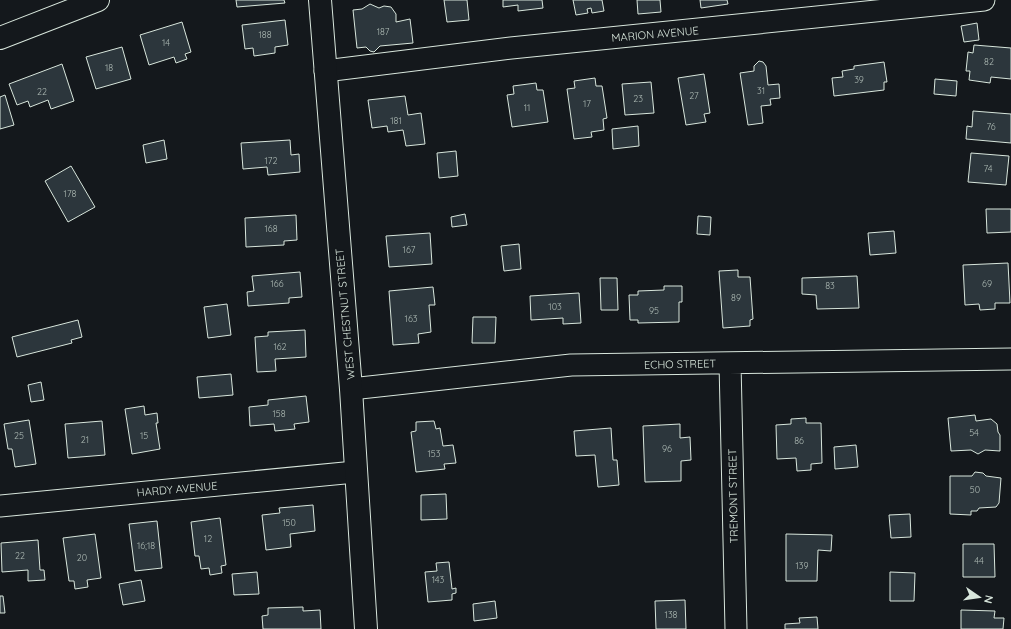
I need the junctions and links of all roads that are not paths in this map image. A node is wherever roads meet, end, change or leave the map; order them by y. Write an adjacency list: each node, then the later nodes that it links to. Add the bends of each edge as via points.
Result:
1 (98, 0): 4 (main road)
2 (320, 0): 5 (main road, WEST CHESTNUT STREET)
3 (984, 0): 5 (street, MARION AVENUE, via 511,48)
4 (0, 38)
5 (325, 71): 8 (main road, WEST CHESTNUT STREET)
6 (1011, 359): 7 (street, ECHO STREET)
7 (730, 363): 8 (street, ECHO STREET, via 571,365); 12 (street, TREMONT STREET)
8 (351, 389): 9 (main road, WEST CHESTNUT STREET)
9 (355, 472): 10 (street, HARDY AVENUE); 11 (main road, WEST CHESTNUT STREET)
10 (0, 506)
11 (366, 629)
12 (736, 629)

